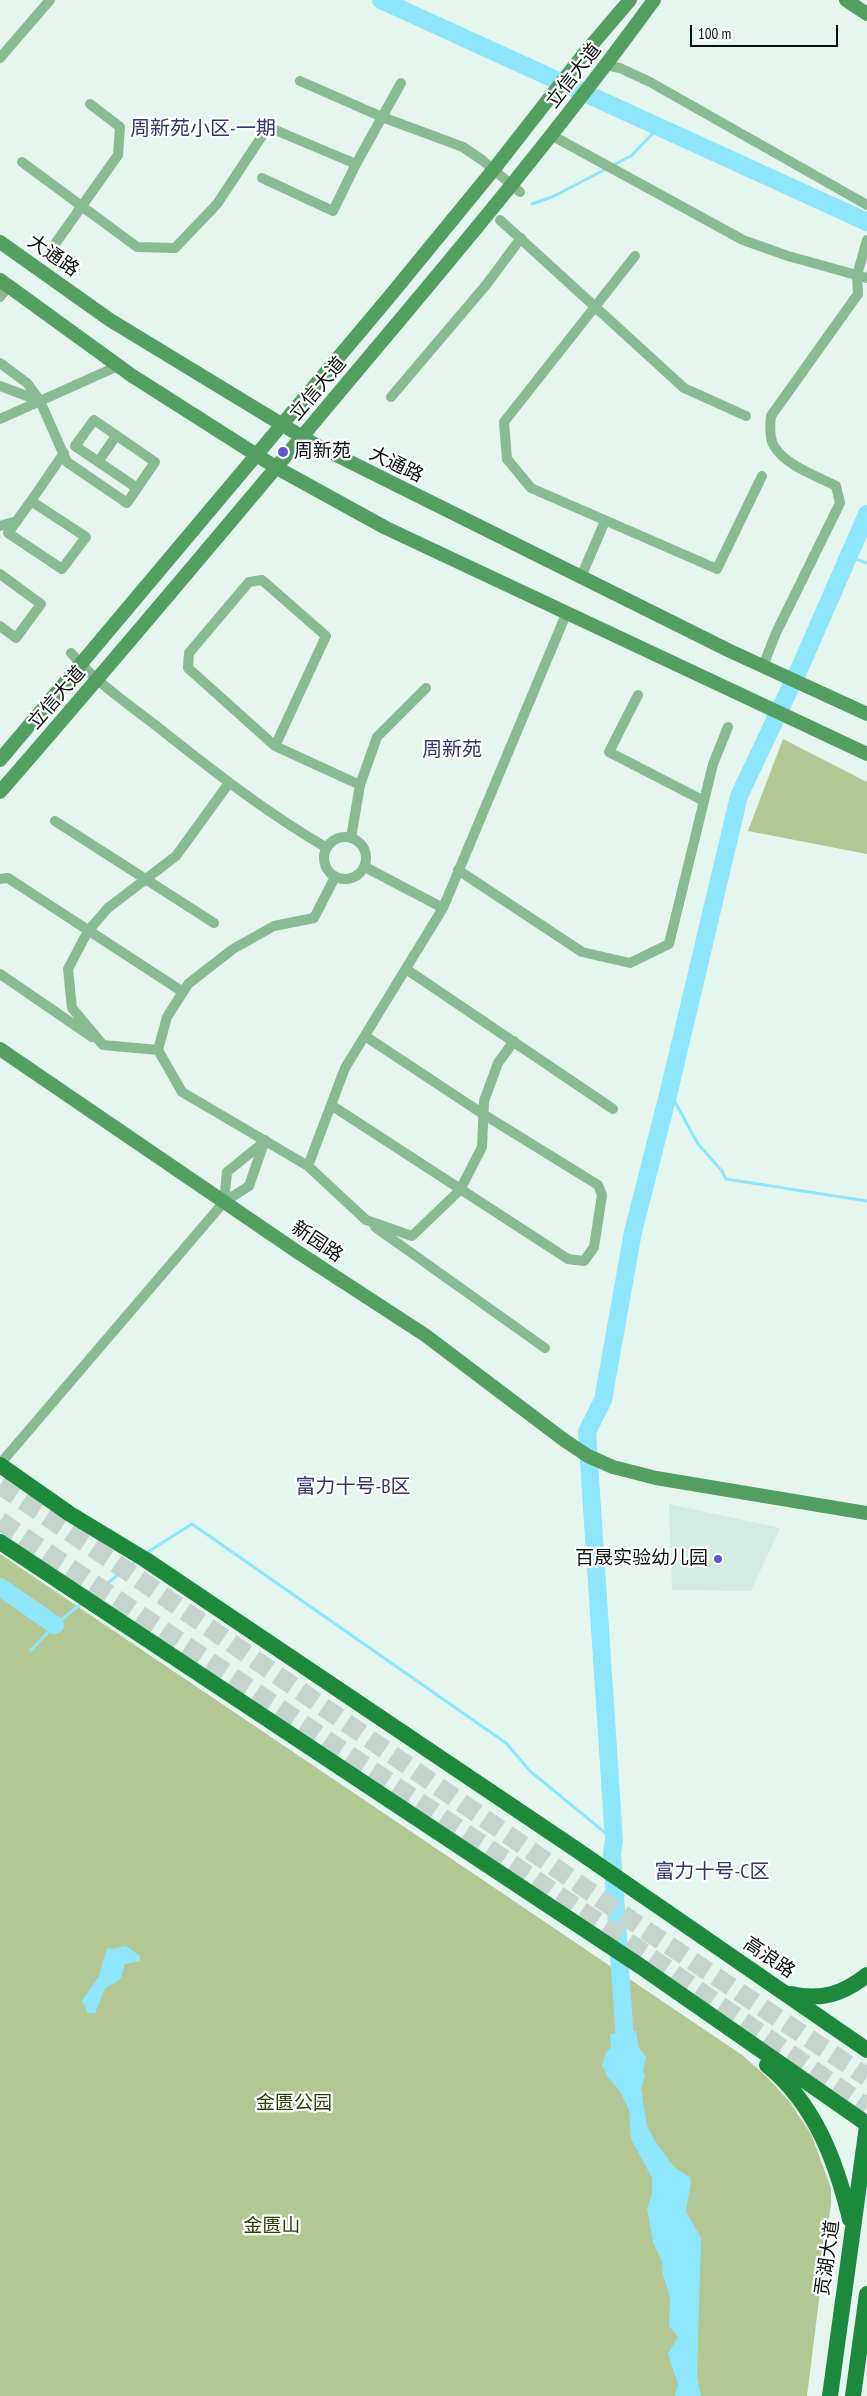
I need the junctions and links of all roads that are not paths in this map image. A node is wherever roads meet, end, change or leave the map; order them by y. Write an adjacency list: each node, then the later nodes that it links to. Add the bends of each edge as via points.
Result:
1 (50, 0): 8 (street)
2 (630, 0): 17 (street, 立信大道)
3 (654, 0): 9 (street, 立信大道)
4 (846, 0): 7 (street)
5 (862, 0): 6 (street)
6 (867, 3)
7 (867, 14)
8 (0, 58)
9 (606, 66): 14 (street, 立信大道); 20 (street, via 620,68 650,82)
10 (300, 81): 13 (street)
11 (401, 83): 13 (street)
12 (90, 104): 21 (street, via 120,127 118,155)
13 (382, 117): 16 (street); 17 (street, via 463,147)
14 (551, 135): 19 (street, 立信大道); 28 (street, via 743,240)
15 (22, 162): 21 (street)
16 (356, 164): 18 (street, via 333,211); 21 (street, via 268,127 217,204 175,248 137,247)
17 (494, 170): 19 (street); 38 (street, 立信大道)
18 (262, 178)
19 (515, 188): 40 (street, 立信大道)
20 (867, 205)
21 (81, 206): 26 (street)
22 (500, 220): 23 (street)
23 (521, 238): 30 (street); 34 (street, via 486,286)
24 (867, 240): 28 (street)
25 (0, 242): 38 (street, 大通路, via 110,320)
26 (50, 251)
27 (635, 256): 30 (street)
28 (862, 277): 57 (street, via 858,294 771,416 774,446 785,458 836,486 840,503 776,633)
29 (3, 288): 32 (street)
30 (595, 306): 36 (street, via 684,388); 49 (street, via 504,422 507,459 531,488)
31 (0, 363): 35 (street, via 27,383)
32 (118, 366): 35 (street); 42 (street)
33 (0, 386): 35 (street)
34 (391, 398)
35 (40, 401): 37 (street); 41 (street)
36 (746, 416)
37 (0, 419)
38 (281, 424): 40 (street, 大通路); 42 (street, 立信大道)
39 (116, 436): 43 (street); 43 (street, via 94,420 75,446); 46 (street, via 155,462)
40 (302, 438): 44 (street, 立信大道); 52 (street, 大通路)
41 (64, 453): 46 (street, via 68,462 127,503); 47 (street)
42 (257, 455): 44 (street); 56 (street, 立信大道)
43 (98, 462): 46 (street)
44 (277, 468): 53 (street, via 386,528); 58 (street, 立信大道)
45 (762, 476): 49 (street, via 717,569)
46 (137, 488)
47 (30, 501): 48 (street); 48 (street, via 86,537 62,570 8,533)
48 (17, 521): 50 (street)
49 (605, 521): 52 (street)
50 (0, 526)
51 (0, 574): 54 (street, via 41,604 16,638)
52 (581, 577): 57 (street, 大通路)
53 (567, 612): 64 (street); 74 (street)
54 (0, 626)
55 (72, 653): 56 (street)
56 (81, 664): 58 (street); 65 (street, 立信大道)
57 (767, 668): 61 (street, 大通路)
58 (98, 679): 66 (street); 68 (street, 立信大道)
59 (426, 688): 67 (street, via 377,737)
60 (638, 695): 69 (street, via 609,752)
61 (867, 714)
62 (728, 727): 69 (street, via 713,764)
63 (275, 746): 63 (street, via 326,636 262,580 249,582 189,653 188,668); 67 (street)
64 (867, 754)
65 (0, 760)
66 (229, 782): 72 (street); 77 (street, via 176,856)
67 (360, 785): 71 (street)
68 (0, 792)
69 (704, 801): 74 (street, via 669,944 630,963 582,952)
70 (55, 821): 77 (street)
71 (351, 838): 72 (street, via 337,838); 73 (street, via 363,846 366,853)
72 (326, 848): 75 (street, via 324,861)
73 (364, 867): 75 (street, via 355,877); 78 (street)
74 (458, 870): 78 (street)
75 (335, 877): 83 (street, via 314,918 274,926 241,944 188,984)
76 (0, 879): 80 (street, via 8,878)
77 (144, 880): 79 (street); 80 (street, via 108,908)
78 (443, 908): 81 (street)
79 (214, 923)
80 (88, 931): 83 (street); 86 (street, via 68,969 72,1008)
81 (406, 969): 84 (street); 85 (street)
82 (0, 974): 86 (street)
83 (183, 992): 88 (street, via 168,1017)
84 (365, 1036): 90 (street, via 345,1068); 92 (street)
85 (514, 1042): 91 (street); 92 (street, via 498,1063 484,1101)
86 (103, 1045): 88 (street)
87 (0, 1049): 96 (street, 新园路)
88 (158, 1050): 93 (street, via 182,1092)
89 (0, 1054): 96 (street, 新园路)
90 (331, 1105): 94 (street); 95 (street)
91 (613, 1109)
92 (484, 1114): 95 (street, via 482,1147); 95 (street, via 598,1185 602,1195 594,1246 584,1261 568,1259)
93 (266, 1140): 94 (street); 96 (street, via 248,1186); 96 (street, via 226,1172)
94 (308, 1166): 97 (street)
95 (460, 1190): 97 (street, via 412,1236)
96 (223, 1203): 99 (street); 100 (street, 新园路, via 425,1336 562,1442 612,1469)
97 (366, 1220): 98 (street)
98 (545, 1348)
99 (0, 1465): 103 (main road, 高浪路, via 574,1848)
100 (867, 1515)
101 (0, 1542): 104 (main road)
102 (867, 1975): 103 (main road, via 851,1988 826,1997)
103 (786, 1994): 105 (main road, 高浪路)
104 (728, 2027): 106 (main road); 107 (main road, via 786,2080 803,2102 831,2156)
105 (867, 2050)
106 (867, 2125): 107 (main road, 贡湖大道)
107 (852, 2226): 109 (main road, 贡湖大道)
108 (867, 2294): 110 (main road)
109 (830, 2396)
110 (853, 2396)

